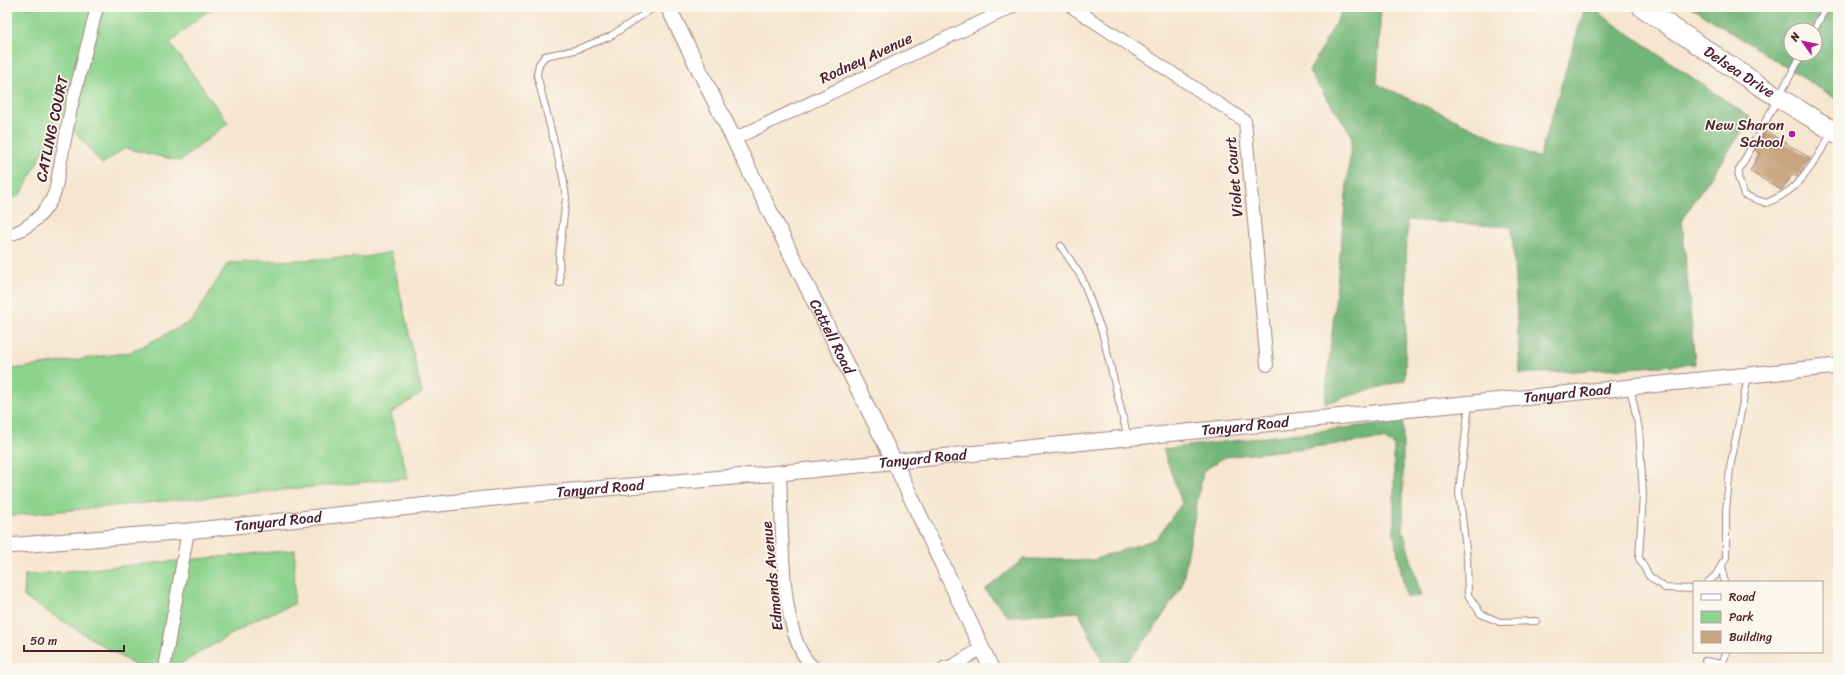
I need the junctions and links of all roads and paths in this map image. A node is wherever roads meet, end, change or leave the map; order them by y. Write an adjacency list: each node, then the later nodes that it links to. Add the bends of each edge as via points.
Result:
1 (97, 7): 13 (street, CATLING COURT, via 71,108 55,192 40,217)
2 (655, 7): 15 (lane, via 608,37 575,50 546,56 539,64 537,75 540,93 563,177 566,198 559,257)
3 (668, 7): 12 (street, Cattell Road)
4 (1012, 7): 12 (street, Rodney Avenue)
5 (1072, 7): 16 (street, Violet Court, via 1245,121)
6 (1642, 7): 10 (main road, Delsea Drive)
7 (1826, 7): 8 (lane)
8 (1818, 22)
9 (1798, 62): 10 (lane)
10 (1779, 98): 11 (main road, Delsea Drive); 11 (lane, via 1739,170 1738,177 1744,195 1766,203 1781,198 1793,190)
11 (1836, 133)
12 (734, 139): 22 (street, Cattell Road)
13 (7, 236)
14 (1061, 246): 21 (lane, via 1082,278 1102,332)
15 (560, 283)
16 (1267, 365)
17 (1838, 366): 18 (street, Tanyard Road)
18 (1748, 374): 19 (street, Tanyard Road); 26 (lane, via 1730,468 1726,511 1726,558)
19 (1630, 386): 20 (street, Tanyard Road); 29 (lane, via 1639,429 1642,495 1639,558 1649,576 1665,588)
20 (1469, 402): 21 (street, Tanyard Road); 30 (lane, via 1459,492 1467,558 1468,595 1481,614 1500,622)
21 (1128, 438): 22 (street, Tanyard Road)
22 (894, 461): 23 (street, Tanyard Road); 31 (street, Cattell Road)
23 (780, 473): 24 (street, Tanyard Road, via 514,496); 35 (street, Edmonds Avenue, via 788,608 801,654)
24 (188, 531): 25 (street, Tanyard Road); 34 (street)
25 (7, 546)
26 (1722, 563): 27 (lane); 28 (lane)
27 (1709, 581)
28 (1724, 581)
29 (1693, 589)
30 (1536, 621)
31 (982, 648): 36 (street, via 954,665); 37 (street, Cattell Road)
32 (1727, 653): 33 (lane, via 1722,664)
33 (1705, 661)
34 (164, 668)
35 (815, 668)
36 (944, 668)
37 (991, 668)

